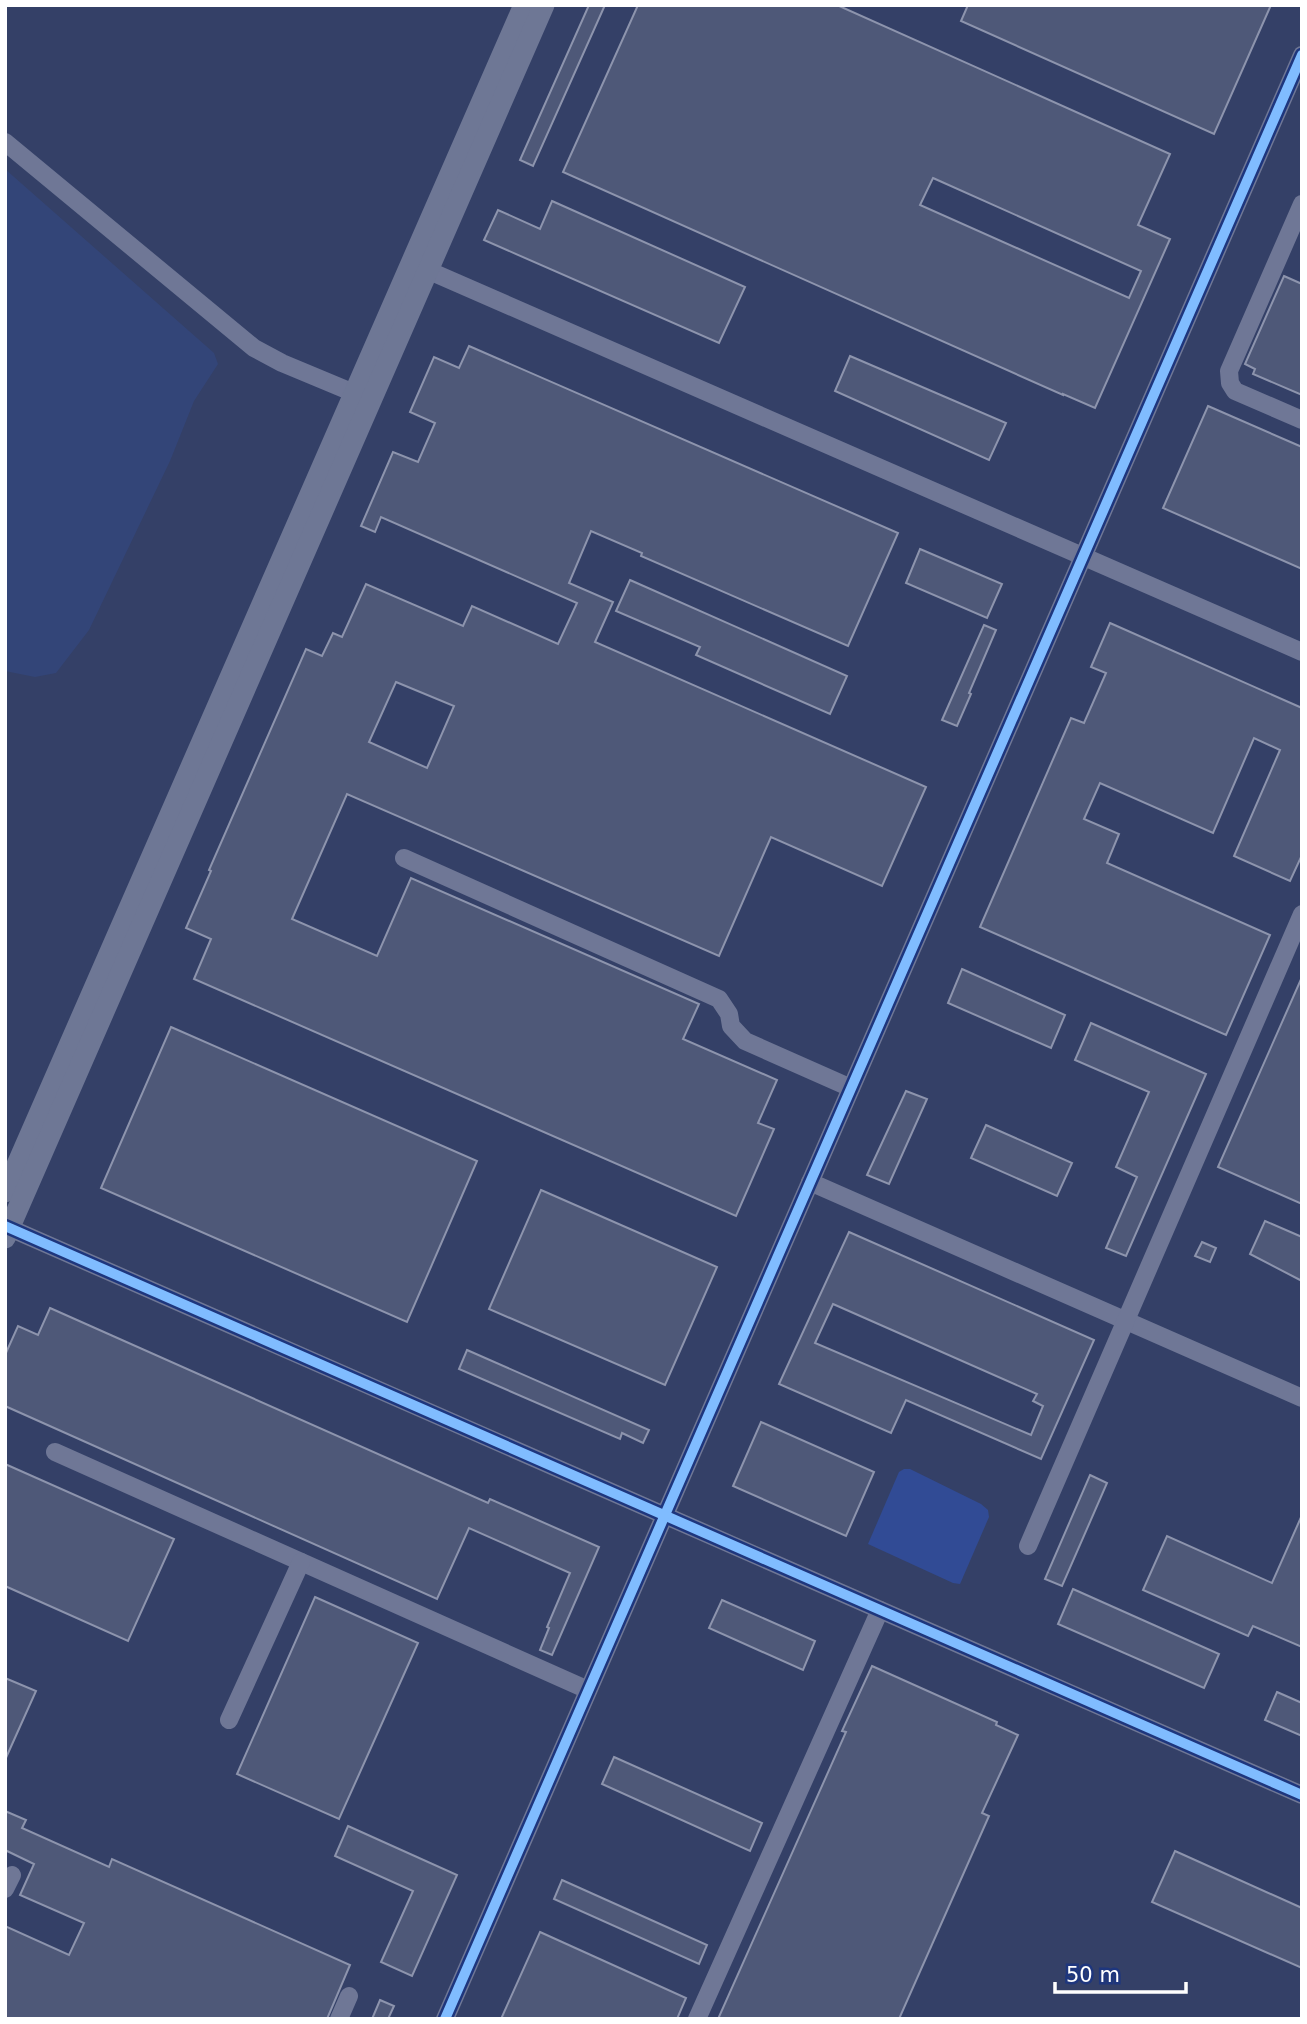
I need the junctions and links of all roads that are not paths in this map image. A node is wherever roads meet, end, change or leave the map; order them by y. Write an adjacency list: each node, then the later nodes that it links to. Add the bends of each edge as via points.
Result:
1 (524, 5): 7 (main road)
2 (544, 5): 7 (main road)
3 (1302, 55): 10 (street)
4 (5, 142): 8 (street, via 254,348)
5 (1302, 204): 6 (street)
6 (1294, 243): 9 (street, via 1229,371 1235,391)
7 (420, 267): 8 (main road); 10 (street); 17 (main road)
8 (354, 394): 16 (main road)
9 (1302, 420)
10 (1083, 556): 11 (street); 14 (street)
11 (1302, 652)
12 (404, 859): 14 (street, via 719,999 731,1026 745,1041)
13 (1302, 914): 18 (street)
14 (851, 1088): 15 (street)
15 (810, 1182): 18 (street); 21 (street)
16 (5, 1192)
17 (7, 1230): 21 (street)
18 (1125, 1321): 19 (street); 22 (street)
19 (1302, 1398)
20 (55, 1452): 23 (street)
21 (665, 1515): 24 (street); 25 (street)
22 (1028, 1546)
23 (301, 1562): 25 (street); 26 (street)
24 (880, 1610): 27 (street); 31 (street)
25 (588, 1690): 30 (street)
26 (229, 1720)
27 (1302, 1795)
28 (349, 1996): 29 (street)
29 (339, 2019)
30 (445, 2019)
31 (697, 2019)

